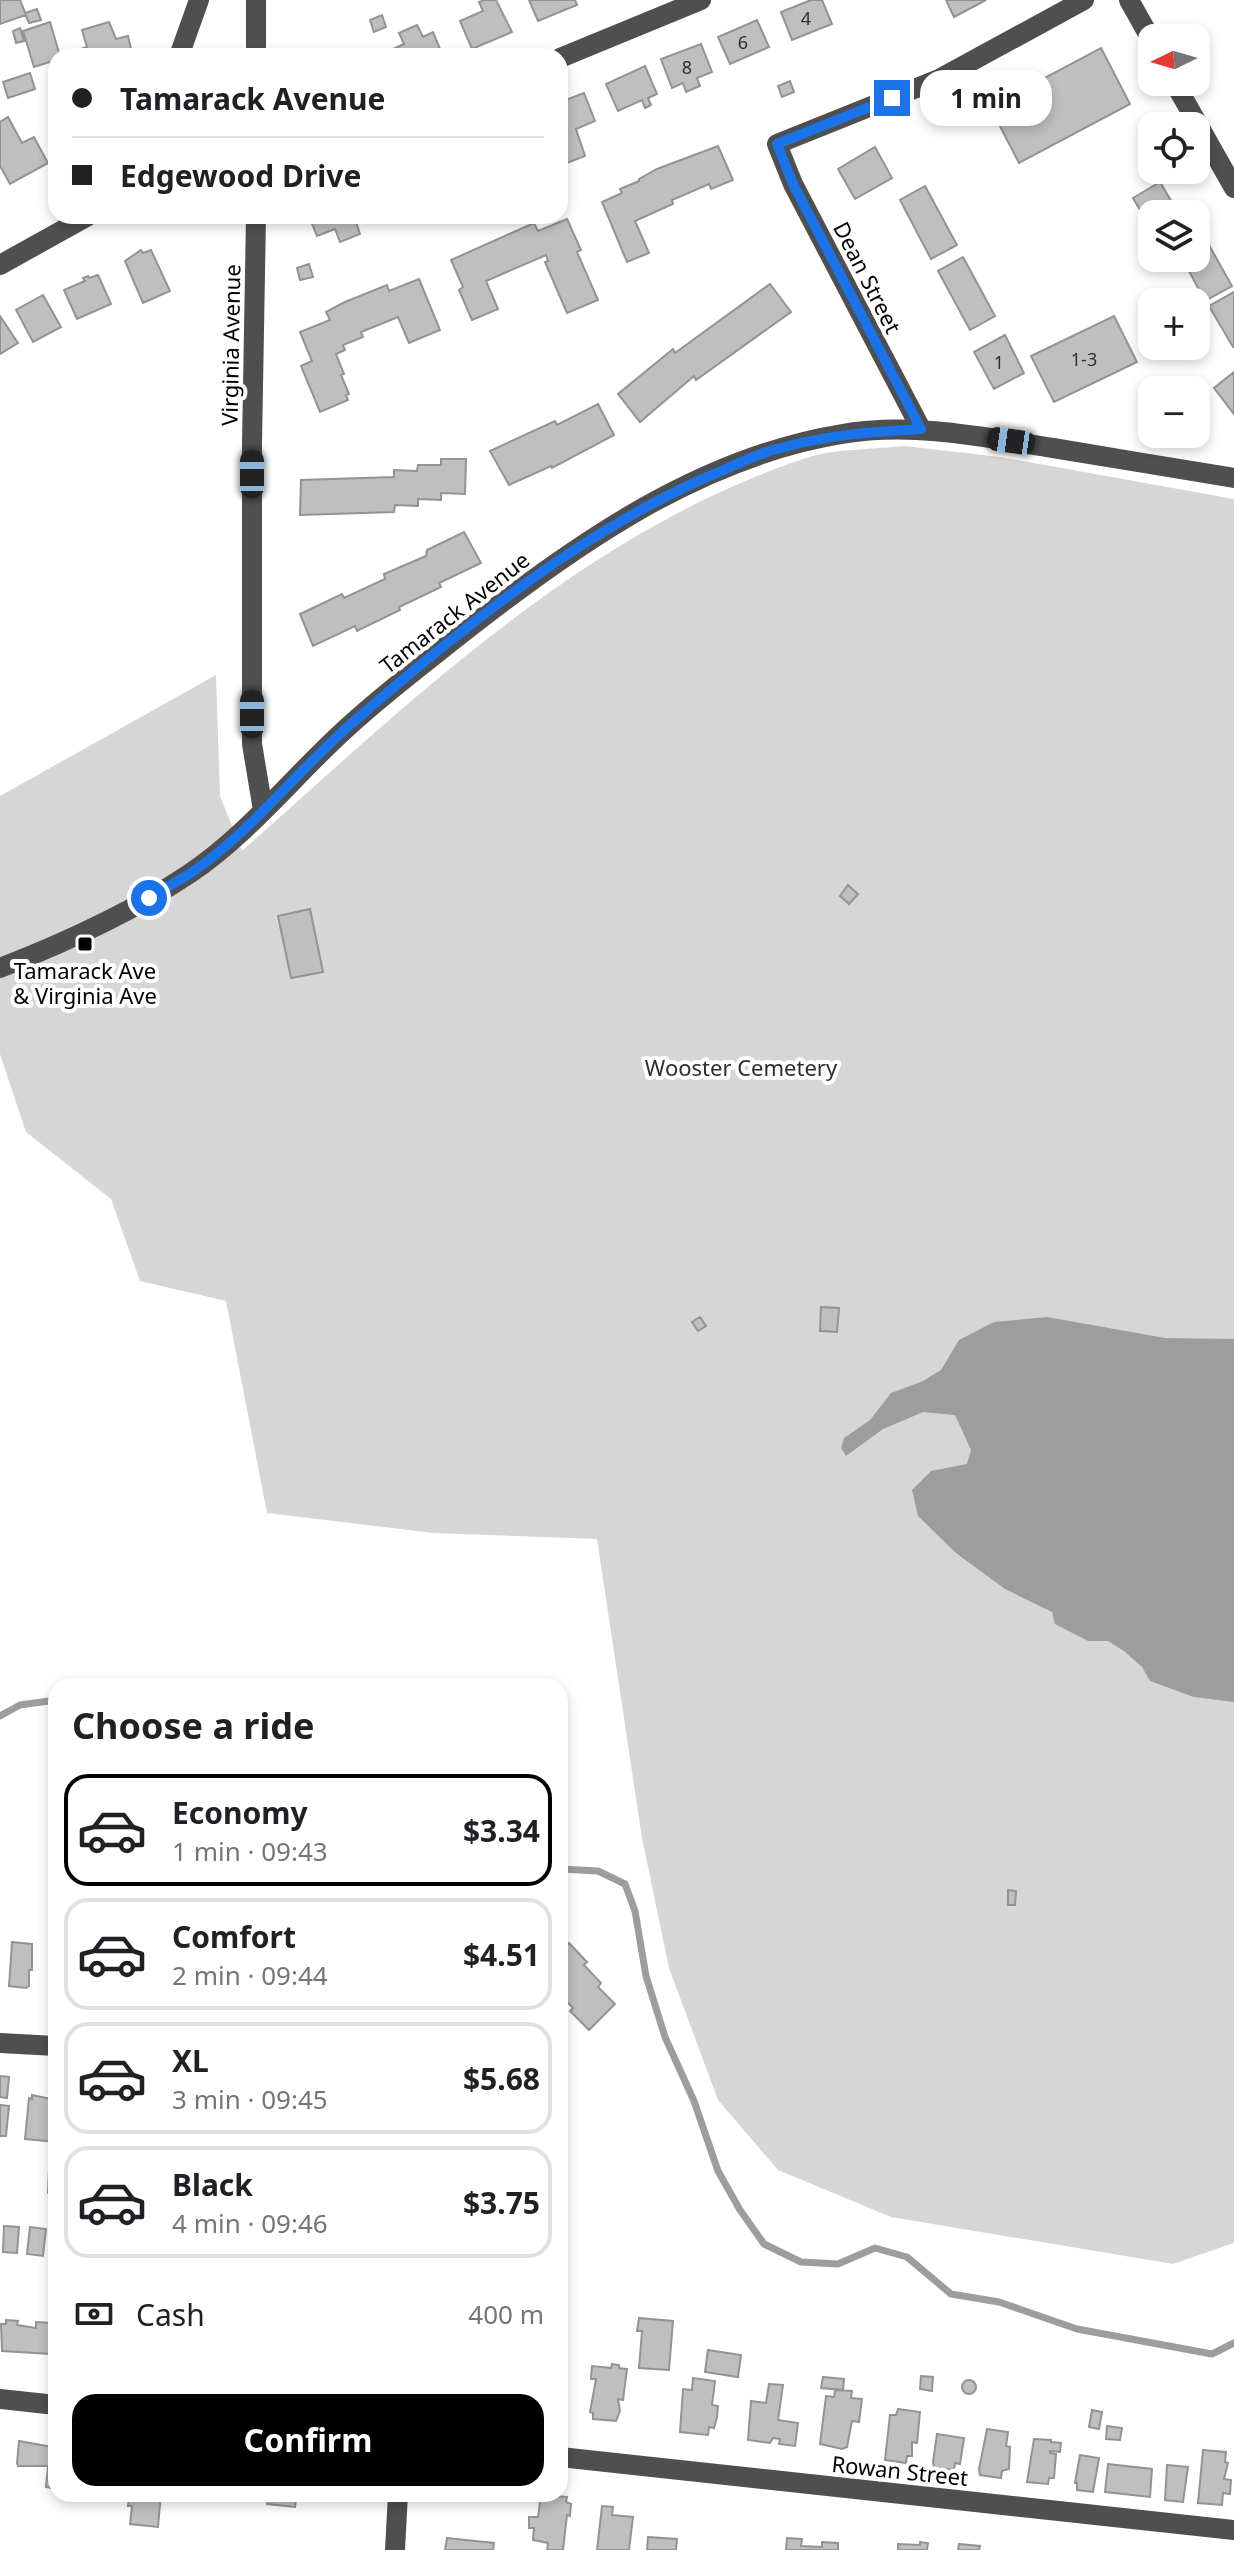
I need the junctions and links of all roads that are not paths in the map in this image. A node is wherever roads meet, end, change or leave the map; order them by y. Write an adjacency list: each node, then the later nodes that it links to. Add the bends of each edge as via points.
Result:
1 (199, 0): 7 (street)
2 (256, 0): 8 (street)
3 (701, 0): 9 (street)
4 (1084, 0): 15 (street, Dean Street, via 939,79 777,144)
5 (1129, 0): 6 (street)
6 (1142, 24)
7 (182, 48)
8 (256, 48)
9 (568, 55)
10 (1182, 96): 11 (street)
11 (1234, 188)
12 (74, 224): 14 (street)
13 (256, 224): 17 (street, Virginia Avenue, via 252,744)
14 (0, 265)
15 (921, 429): 16 (street, Tamarack Avenue); 17 (street, Tamarack Avenue, via 844,433 774,449 626,517 530,580 437,653 350,725)
16 (1234, 478)
17 (263, 810): 18 (street, Tamarack Avenue, via 191,873 128,910)
18 (0, 968)
19 (0, 2043): 20 (street)
20 (48, 2046)
21 (0, 2399): 22 (street)
22 (48, 2404)
23 (568, 2458): 25 (street, Rowan Street)
24 (398, 2502): 26 (street)
25 (1234, 2530)
26 (395, 2550)

